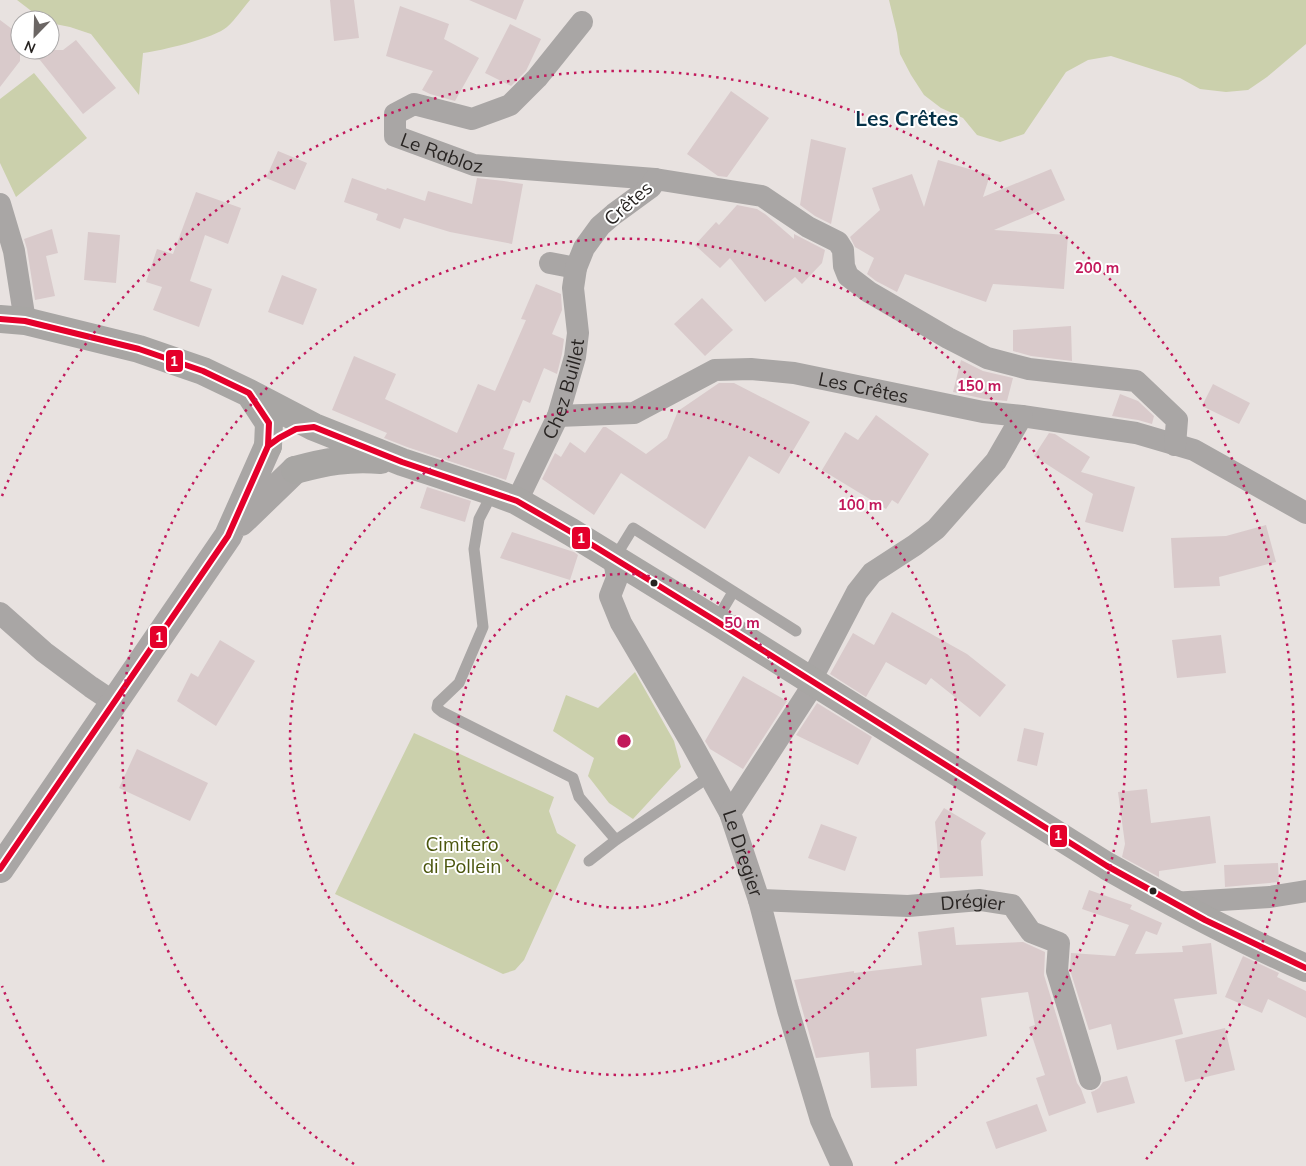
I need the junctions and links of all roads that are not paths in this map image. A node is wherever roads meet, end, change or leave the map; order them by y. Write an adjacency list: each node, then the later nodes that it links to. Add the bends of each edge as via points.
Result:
1 (582, 22): 2 (street, Le Rabloz, via 537,78 510,105 472,119 414,104 395,114 395,136 474,165)
2 (655, 178): 5 (street, Crêtes, via 651,186 600,226 584,248); 11 (street, Crêtes, via 762,196 808,227 838,242 843,250 848,276 869,292 987,358 1030,369 1136,381 1177,420)
3 (0, 204): 6 (street, via 14,251)
4 (550, 263): 5 (street)
5 (576, 268): 8 (street, Chez Buillet, via 573,288 578,333 575,357)
6 (12, 320): 7 (main road, via 139,348 203,371)
7 (249, 393): 10 (main road); 12 (main road, via 269,423)
8 (558, 416): 9 (street, Les Crêtes, via 634,413 715,370 751,369 794,373 984,412); 15 (street, Chez Buillet)
9 (1022, 416): 11 (street, Les Crêtes, via 1136,433); 23 (street, via 996,461 936,529 872,573 857,592)
10 (297, 422): 12 (main road); 13 (main road); 14 (main road, via 302,455)
11 (1175, 445): 16 (street, Les Crêtes, via 1194,450)
12 (268, 446): 17 (street)
13 (402, 462): 14 (main road, via 363,458 325,462); 15 (main road)
14 (295, 470): 17 (street)
15 (505, 496): 18 (main road); 27 (lane, via 479,519 474,549 483,628 459,683 438,703 437,708 574,778 579,798)
16 (1306, 512)
17 (228, 536): 24 (street)
18 (614, 559): 19 (lane, via 633,528); 21 (main road); 25 (street, Le Dregier, via 617,578 610,596 621,623)
19 (733, 592): 21 (lane); 22 (lane)
20 (0, 612): 24 (street, via 44,652)
21 (716, 621): 23 (main road)
22 (796, 631)
23 (813, 681): 26 (street); 32 (main road, via 1107,866)
24 (115, 703): 29 (street)
25 (709, 777): 26 (street, Le Dregier); 27 (lane)
26 (730, 813): 31 (street, Le Dregier)
27 (616, 840): 28 (lane)
28 (589, 861)
29 (0, 870)
30 (1306, 891): 32 (street, via 1270,897)
31 (759, 900): 34 (street, Drégier, via 908,906 980,900 1012,905 1032,932 1059,943 1057,971); 35 (street, Le Dregier, via 816,1102)
32 (1172, 903): 33 (main road)
33 (1306, 968)
34 (1090, 1079)
35 (842, 1166)

